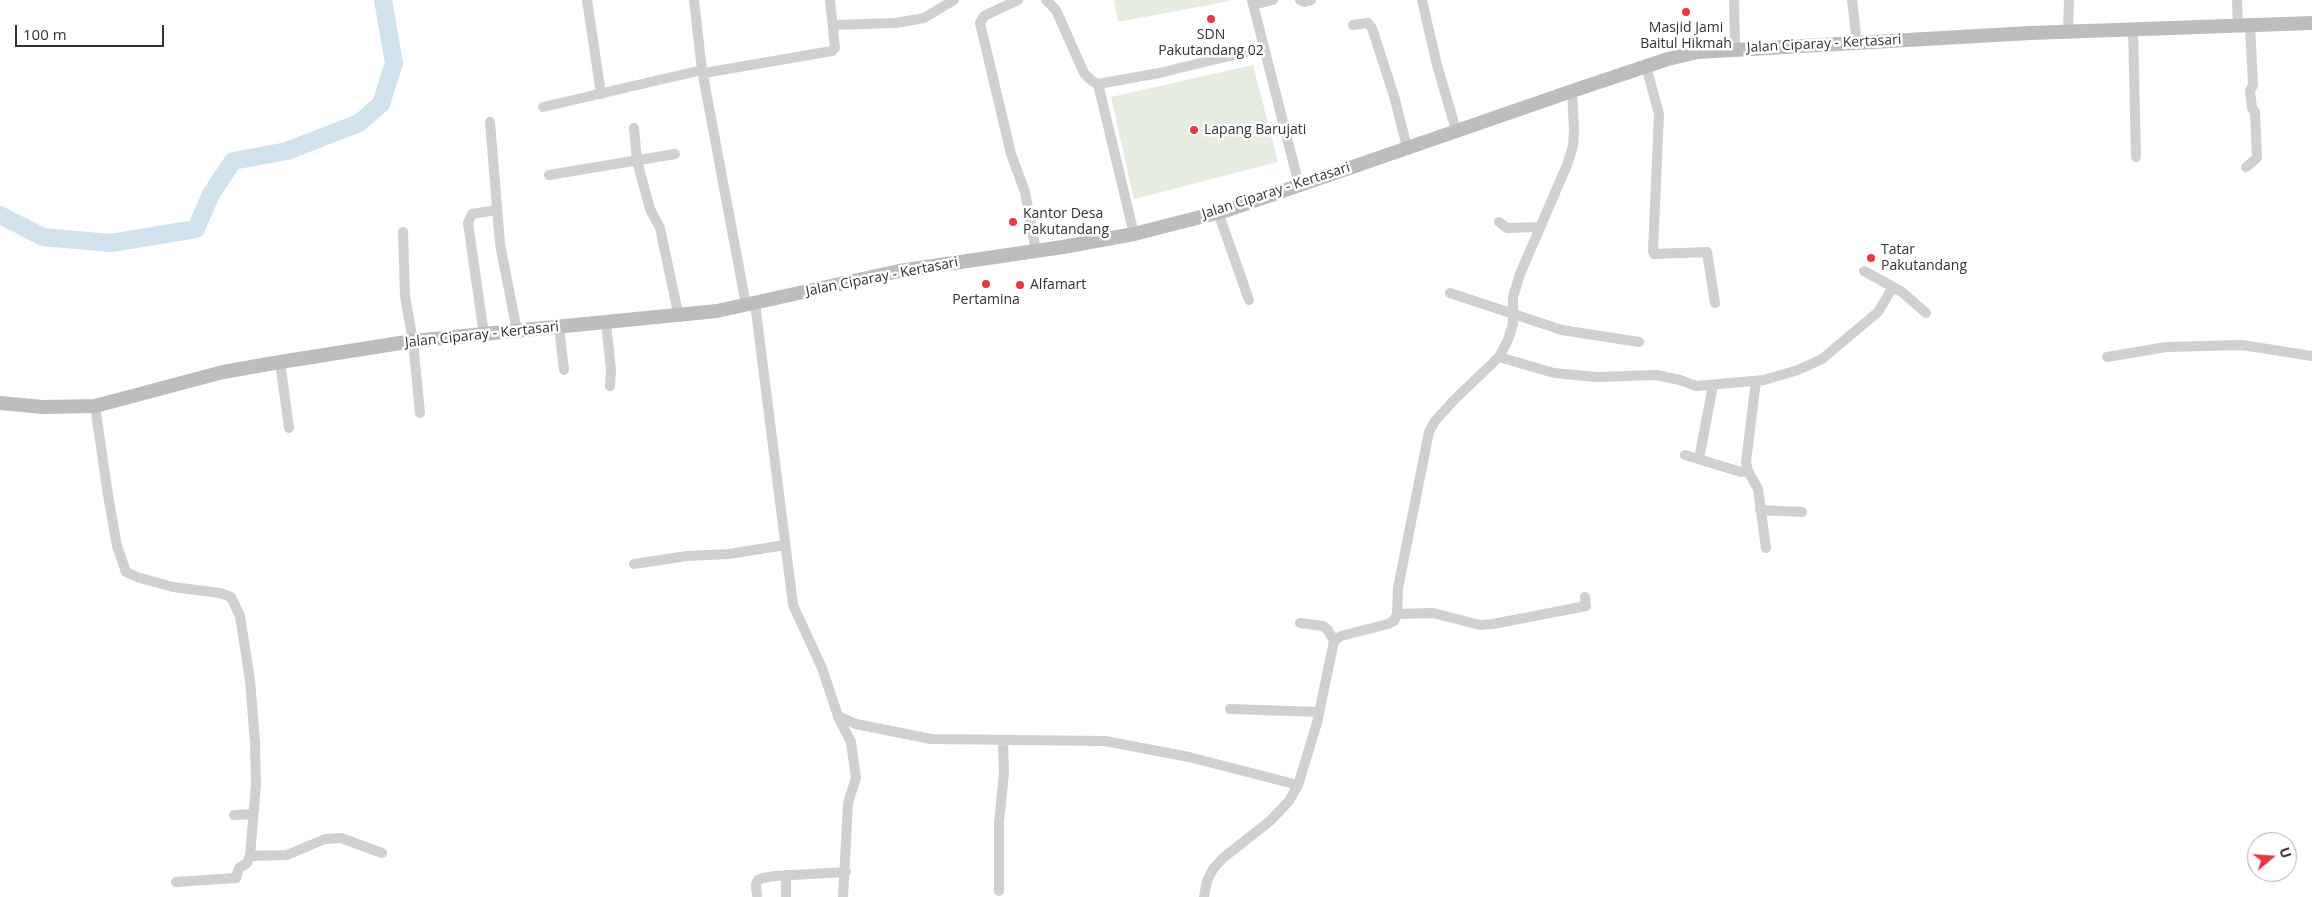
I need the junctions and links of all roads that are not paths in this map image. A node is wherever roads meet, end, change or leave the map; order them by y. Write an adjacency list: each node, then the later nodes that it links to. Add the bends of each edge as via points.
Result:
1 (587, 0): 29 (street)
2 (694, 0): 26 (street)
3 (830, 0): 17 (street)
4 (954, 0): 17 (street, via 924,18 896,23)
5 (1018, 0): 47 (street, via 984,16 980,23 1011,154 1026,192)
6 (1046, 0): 27 (street, via 1056,10 1084,73)
7 (1273, 0): 15 (street)
8 (1300, 0): 9 (street)
9 (1311, 0)
10 (1422, 0): 33 (street)
11 (1734, 0): 24 (street)
12 (1852, 0): 22 (street)
13 (2068, 0): 21 (street)
14 (2237, 0): 19 (street)
15 (1252, 2): 23 (street)
16 (2312, 23): 19 (main road, Jalan Ciparay - Kertasari)
17 (834, 25): 26 (street, via 835,48 827,52)
18 (1353, 25): 34 (street, via 1368,23 1372,28)
19 (2244, 26): 20 (main road, Jalan Ciparay - Kertasari); 38 (street, via 2253,85 2250,91 2255,112 2257,158)
20 (2133, 29): 21 (main road, Jalan Ciparay - Kertasari); 36 (street)
21 (2068, 32): 22 (main road, Jalan Ciparay - Kertasari)
22 (1857, 43): 24 (main road, Jalan Ciparay - Kertasari)
23 (1263, 48): 27 (street); 40 (street)
24 (1736, 49): 25 (main road, Jalan Ciparay - Kertasari, via 1698,52)
25 (1646, 66): 28 (main road, Jalan Ciparay - Kertasari); 52 (street, via 1659,114 1653,251 1654,254 1707,252)
26 (703, 71): 29 (street); 53 (street)
27 (1098, 84): 46 (street)
28 (1572, 91): 33 (main road, Jalan Ciparay - Kertasari); 44 (street, via 1573,146)
29 (601, 94): 30 (street)
30 (543, 107)
31 (490, 122): 41 (street)
32 (634, 128): 37 (street)
33 (1456, 130): 34 (main road, Jalan Ciparay - Kertasari)
34 (1407, 147): 40 (main road, Jalan Ciparay - Kertasari)
35 (675, 154): 37 (street)
36 (2136, 157)
37 (637, 161): 39 (street); 56 (street, via 650,209 660,228)
38 (2246, 167)
39 (550, 175)
40 (1299, 185): 42 (main road, Jalan Ciparay - Kertasari)
41 (497, 210): 59 (street, via 501,252); 60 (street, via 472,214 468,223)
42 (1218, 212): 46 (main road, Jalan Ciparay - Kertasari); 51 (street)
43 (1499, 222): 44 (street, via 1507,228)
44 (1539, 227): 55 (street, via 1520,274)
45 (403, 232): 61 (street, via 405,296)
46 (1134, 234): 47 (main road, Jalan Ciparay - Kertasari)
47 (1036, 250): 53 (main road, Jalan Ciparay - Kertasari, via 899,271)
48 (1864, 271): 49 (street)
49 (1893, 287): 54 (street); 68 (street, via 1878,312 1822,358 1798,370)
50 (1450, 293): 55 (street)
51 (1249, 300)
52 (1714, 303)
53 (751, 304): 56 (main road, Jalan Ciparay - Kertasari); 80 (street)
54 (1926, 313)
55 (1511, 314): 62 (street, via 1562,330); 64 (street, via 1513,324)
56 (679, 316): 57 (main road, Jalan Ciparay - Kertasari)
57 (606, 323): 58 (main road, Jalan Ciparay - Kertasari); 70 (street)
58 (560, 326): 59 (main road, Jalan Ciparay - Kertasari); 67 (street)
59 (517, 331): 60 (main road, Jalan Ciparay - Kertasari)
60 (484, 335): 61 (main road, Jalan Ciparay - Kertasari)
61 (412, 341): 66 (main road, Jalan Ciparay - Kertasari); 73 (street)
62 (1639, 342)
63 (2312, 356): 65 (street, via 2242,344 2166,347)
64 (1499, 357): 69 (street, via 1554,373 1597,377 1656,374 1696,386); 84 (street, via 1455,399 1429,432 1398,588)
65 (2107, 357)
66 (280, 362): 72 (main road, Jalan Ciparay - Kertasari, via 223,372); 74 (street)
67 (564, 370)
68 (1756, 381): 69 (street); 77 (street, via 1746,462)
69 (1713, 385): 76 (street)
70 (610, 386)
71 (0, 403): 72 (main road, Jalan Ciparay - Kertasari, via 43,407)
72 (94, 406): 92 (street, via 117,546 126,572 174,587 231,597 240,616 255,743)
73 (420, 414)
74 (290, 428)
75 (1685, 455): 76 (street)
76 (1699, 458): 77 (street, via 1741,472)
77 (1748, 471): 78 (street, via 1758,489)
78 (1760, 510): 79 (street); 81 (street)
79 (1802, 512)
80 (785, 545): 82 (street); 89 (street, via 793,605 822,668)
81 (1766, 548)
82 (634, 564)
83 (1585, 597): 84 (street, via 1586,606 1493,624 1480,625 1433,614)
84 (1397, 614): 86 (street, via 1392,623 1341,636)
85 (1300, 623): 86 (street, via 1323,626)
86 (1334, 641): 88 (street)
87 (1230, 709): 88 (street)
88 (1319, 712): 91 (street)
89 (838, 716): 90 (street, via 856,724 931,739); 96 (street, via 851,742 856,778 848,803)
90 (1003, 741): 91 (street, via 1105,741 1189,757); 99 (street)
91 (1298, 785): 103 (street, via 1289,801 1270,821 1213,869)
92 (253, 814): 93 (street); 95 (street)
93 (234, 815)
94 (382, 853): 95 (street, via 341,838 325,840 287,855)
95 (250, 856): 98 (street, via 236,878)
96 (846, 872): 97 (street); 102 (street)
97 (786, 875): 100 (street, via 758,880); 101 (street)
98 (176, 882)
99 (999, 891)
100 (757, 895)
101 (786, 897)
102 (843, 897)
103 (1204, 897)

